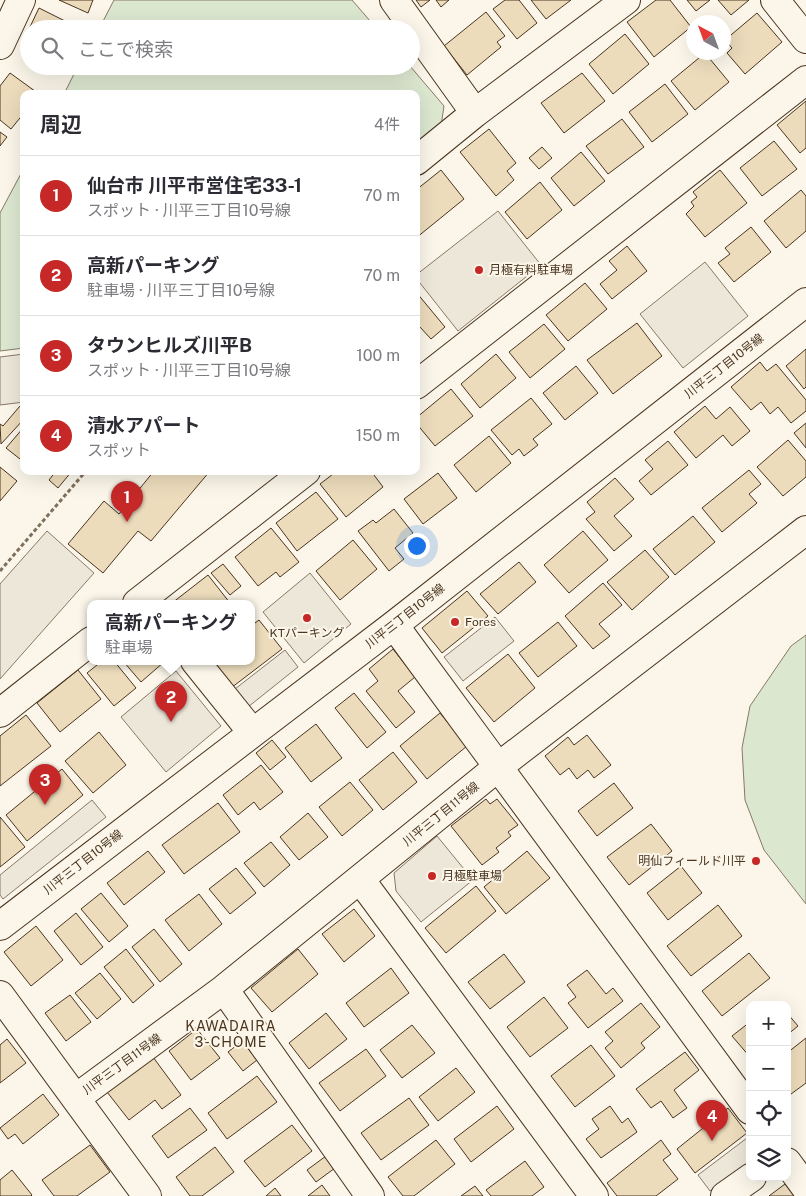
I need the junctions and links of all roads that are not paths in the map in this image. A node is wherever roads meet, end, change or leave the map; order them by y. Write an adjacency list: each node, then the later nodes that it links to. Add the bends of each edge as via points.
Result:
1 (21, 0): 8 (street)
2 (394, 0): 5 (street)
3 (626, 0): 10 (street)
4 (775, 0): 7 (street)
5 (409, 20)
6 (420, 36): 10 (street)
7 (806, 39)
8 (0, 46)
9 (806, 80): 13 (street)
10 (476, 113): 11 (street)
11 (420, 158)
12 (806, 302): 17 (street, 川平三丁目10号線)
13 (420, 382)
14 (301, 475): 16 (street)
15 (806, 530): 22 (street, 川平三丁目11号線)
16 (144, 600)
17 (394, 625): 21 (street, 川平三丁目10号線); 22 (street)
18 (87, 644): 20 (street)
19 (198, 665): 21 (street)
20 (0, 713)
21 (252, 732): 24 (street, 川平三丁目10号線)
22 (498, 767): 23 (street, 川平三丁目11号線); 28 (street)
23 (360, 880): 25 (street, 川平三丁目11号線); 34 (street)
24 (0, 926)
25 (224, 989): 27 (street, 川平三丁目11号線); 33 (street)
26 (0, 995): 27 (street)
27 (76, 1098): 32 (street)
28 (746, 1105)
29 (791, 1167): 31 (street)
30 (746, 1181): 35 (street)
31 (806, 1188)
32 (147, 1196)
33 (370, 1196)
34 (594, 1196)
35 (725, 1196)

